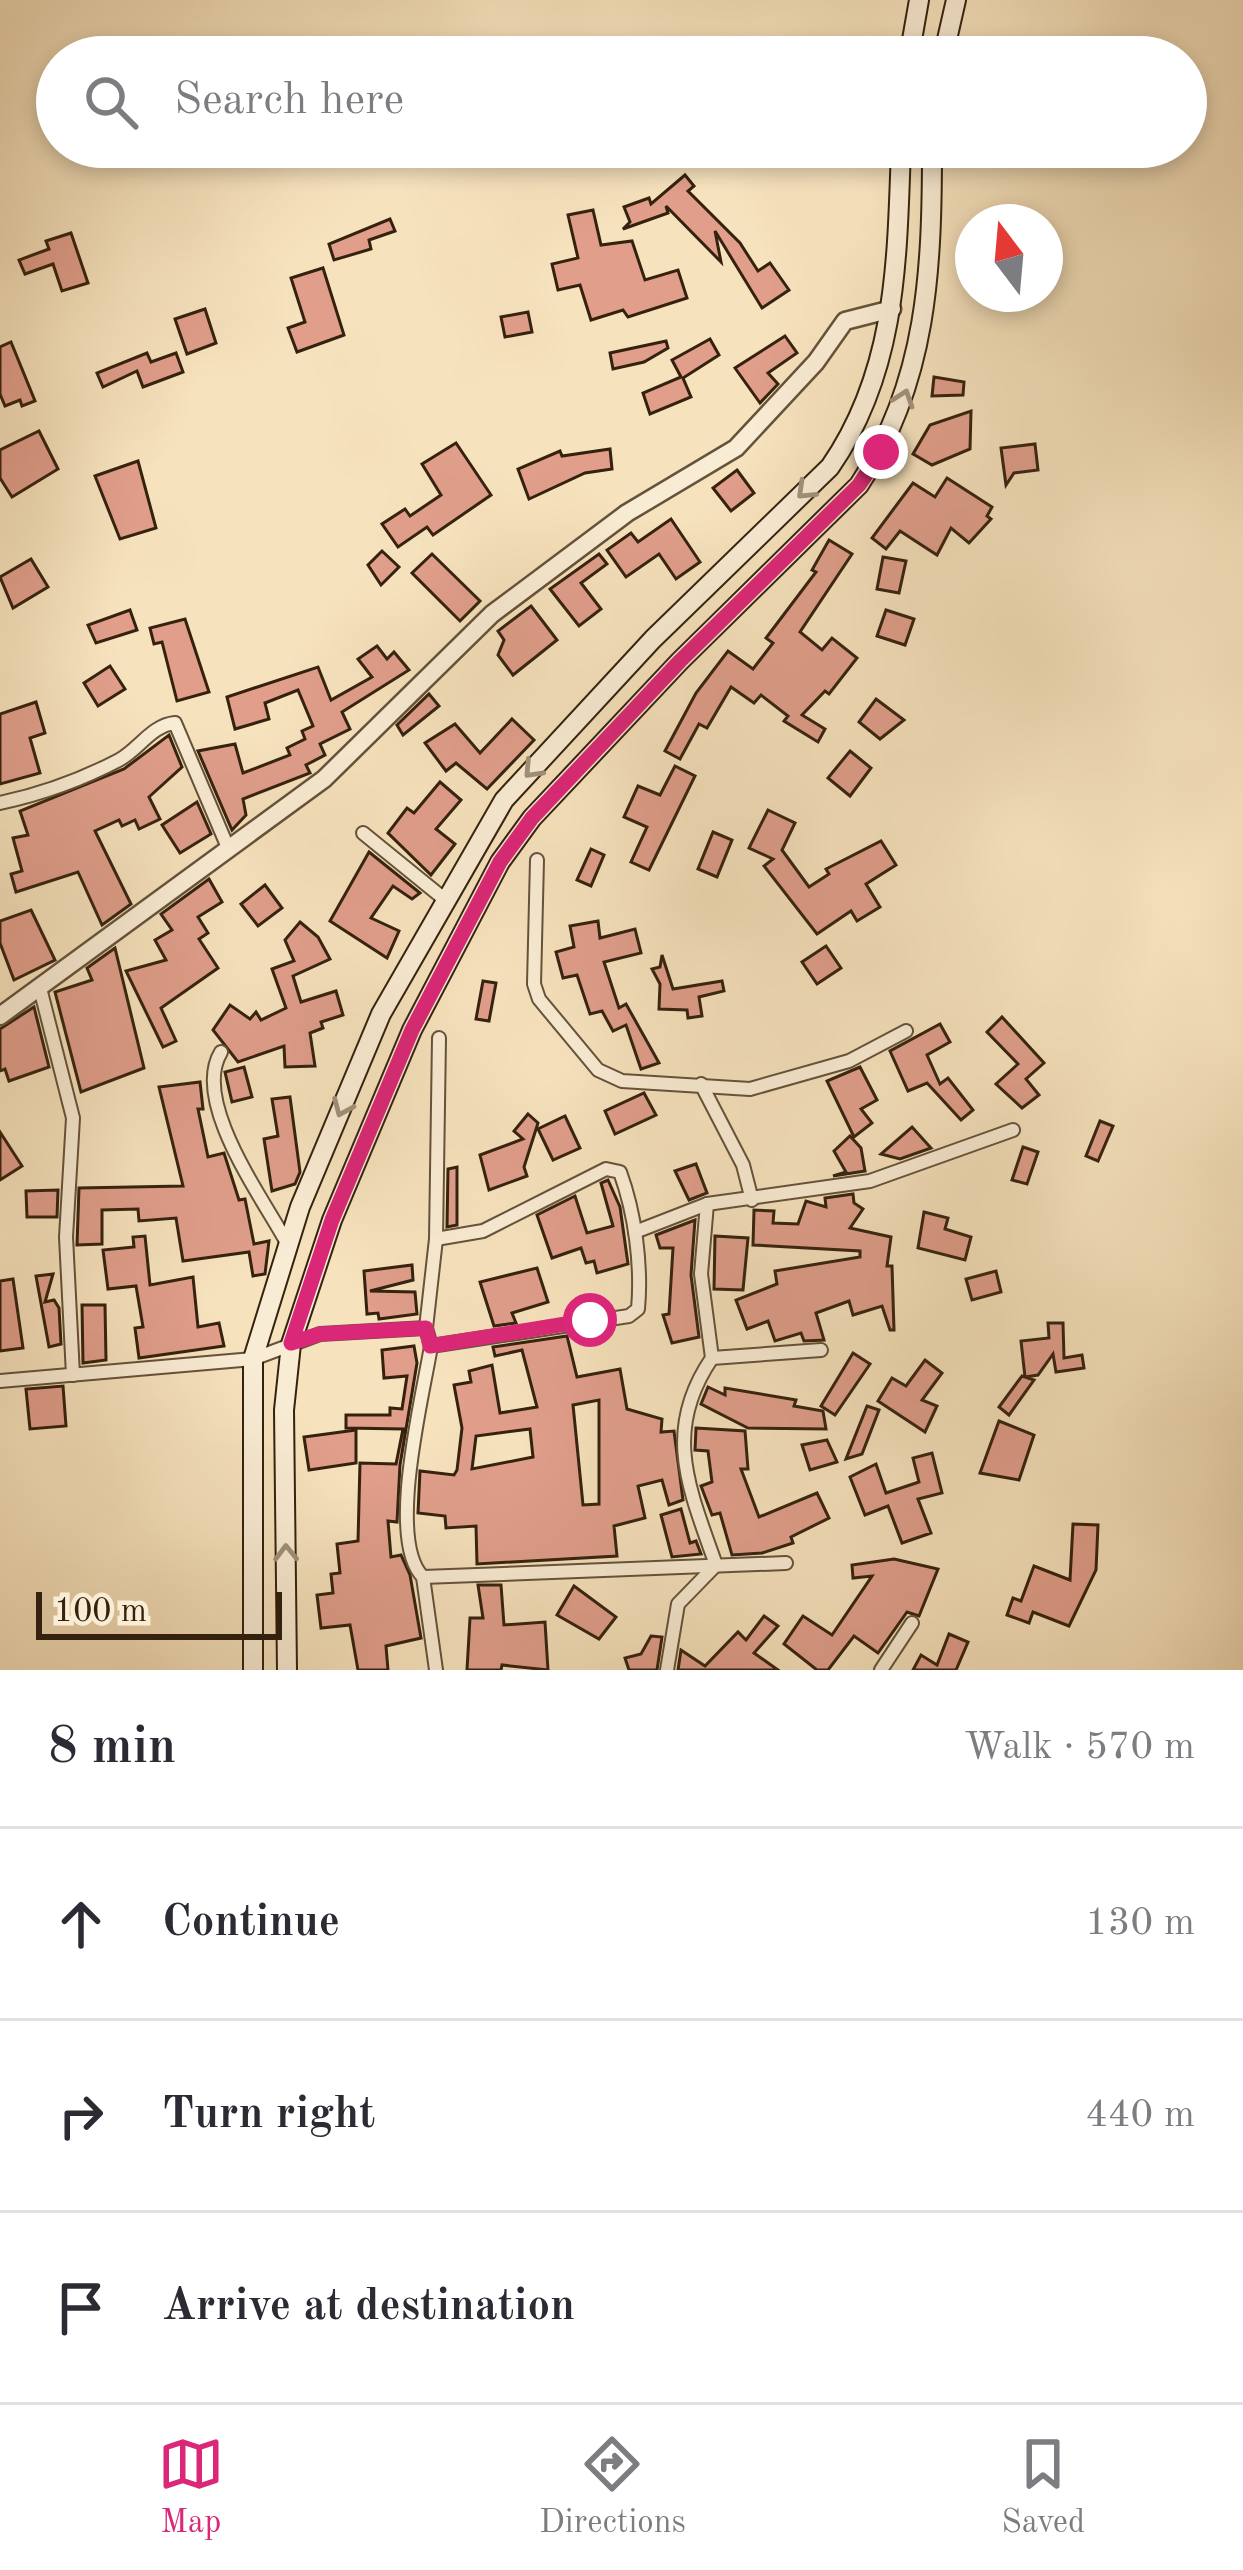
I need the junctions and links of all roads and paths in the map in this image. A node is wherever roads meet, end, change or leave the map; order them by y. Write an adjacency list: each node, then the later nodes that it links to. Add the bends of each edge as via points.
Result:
1 (919, 0): 3 (main road)
2 (956, 0): 4 (main road)
3 (913, 36)
4 (948, 36)
5 (900, 168): 7 (main road)
6 (931, 168): 26 (main road, one-way to 6, via 332,1220 412,1030 500,862 532,818 859,485 881,452 903,404 926,306)
7 (892, 309): 10 (street, via 845,321 736,448 627,513 492,614 325,779); 12 (main road, one-way to 12, via 872,392 830,466 652,639 504,800)
8 (0, 803): 10 (street, via 43,794 124,758 175,722)
9 (363, 833): 12 (street)
10 (229, 850): 13 (street)
11 (537, 860): 18 (street, via 539,999 598,1070 622,1081)
12 (443, 898): 24 (main road, one-way to 24, via 381,1014)
13 (40, 988): 14 (street); 31 (street, via 74,1118 66,1237)
14 (0, 1016)
15 (906, 1031): 18 (street, via 849,1061 750,1089)
16 (439, 1038): 23 (street)
17 (221, 1052): 24 (street, via 213,1101)
18 (700, 1084): 20 (street)
19 (1013, 1130): 20 (street, via 871,1181)
20 (752, 1200): 21 (street)
21 (707, 1204): 22 (street); 30 (street, via 700,1274)
22 (635, 1232): 23 (street, via 620,1172 606,1169 483,1231); 27 (street, via 639,1296 629,1316)
23 (436, 1239): 25 (street)
24 (287, 1243): 29 (main road)
25 (426, 1328): 26 (street); 27 (street)
26 (291, 1343): 29 (street); 38 (main road, one-way to 26, via 284,1410)
27 (430, 1346): 35 (street, via 407,1503 414,1568)
28 (821, 1350): 30 (street)
29 (253, 1358): 31 (street); 37 (main road)
30 (712, 1358): 34 (street, via 692,1387 682,1426 684,1464)
31 (73, 1375): 32 (street)
32 (0, 1381)
33 (786, 1563): 34 (street)
34 (716, 1565): 35 (street); 40 (street, via 678,1604)
35 (423, 1576): 39 (street)
36 (912, 1623): 41 (street)
37 (253, 1670)
38 (287, 1670)
39 (436, 1670)
40 (667, 1670)
41 (881, 1670)

